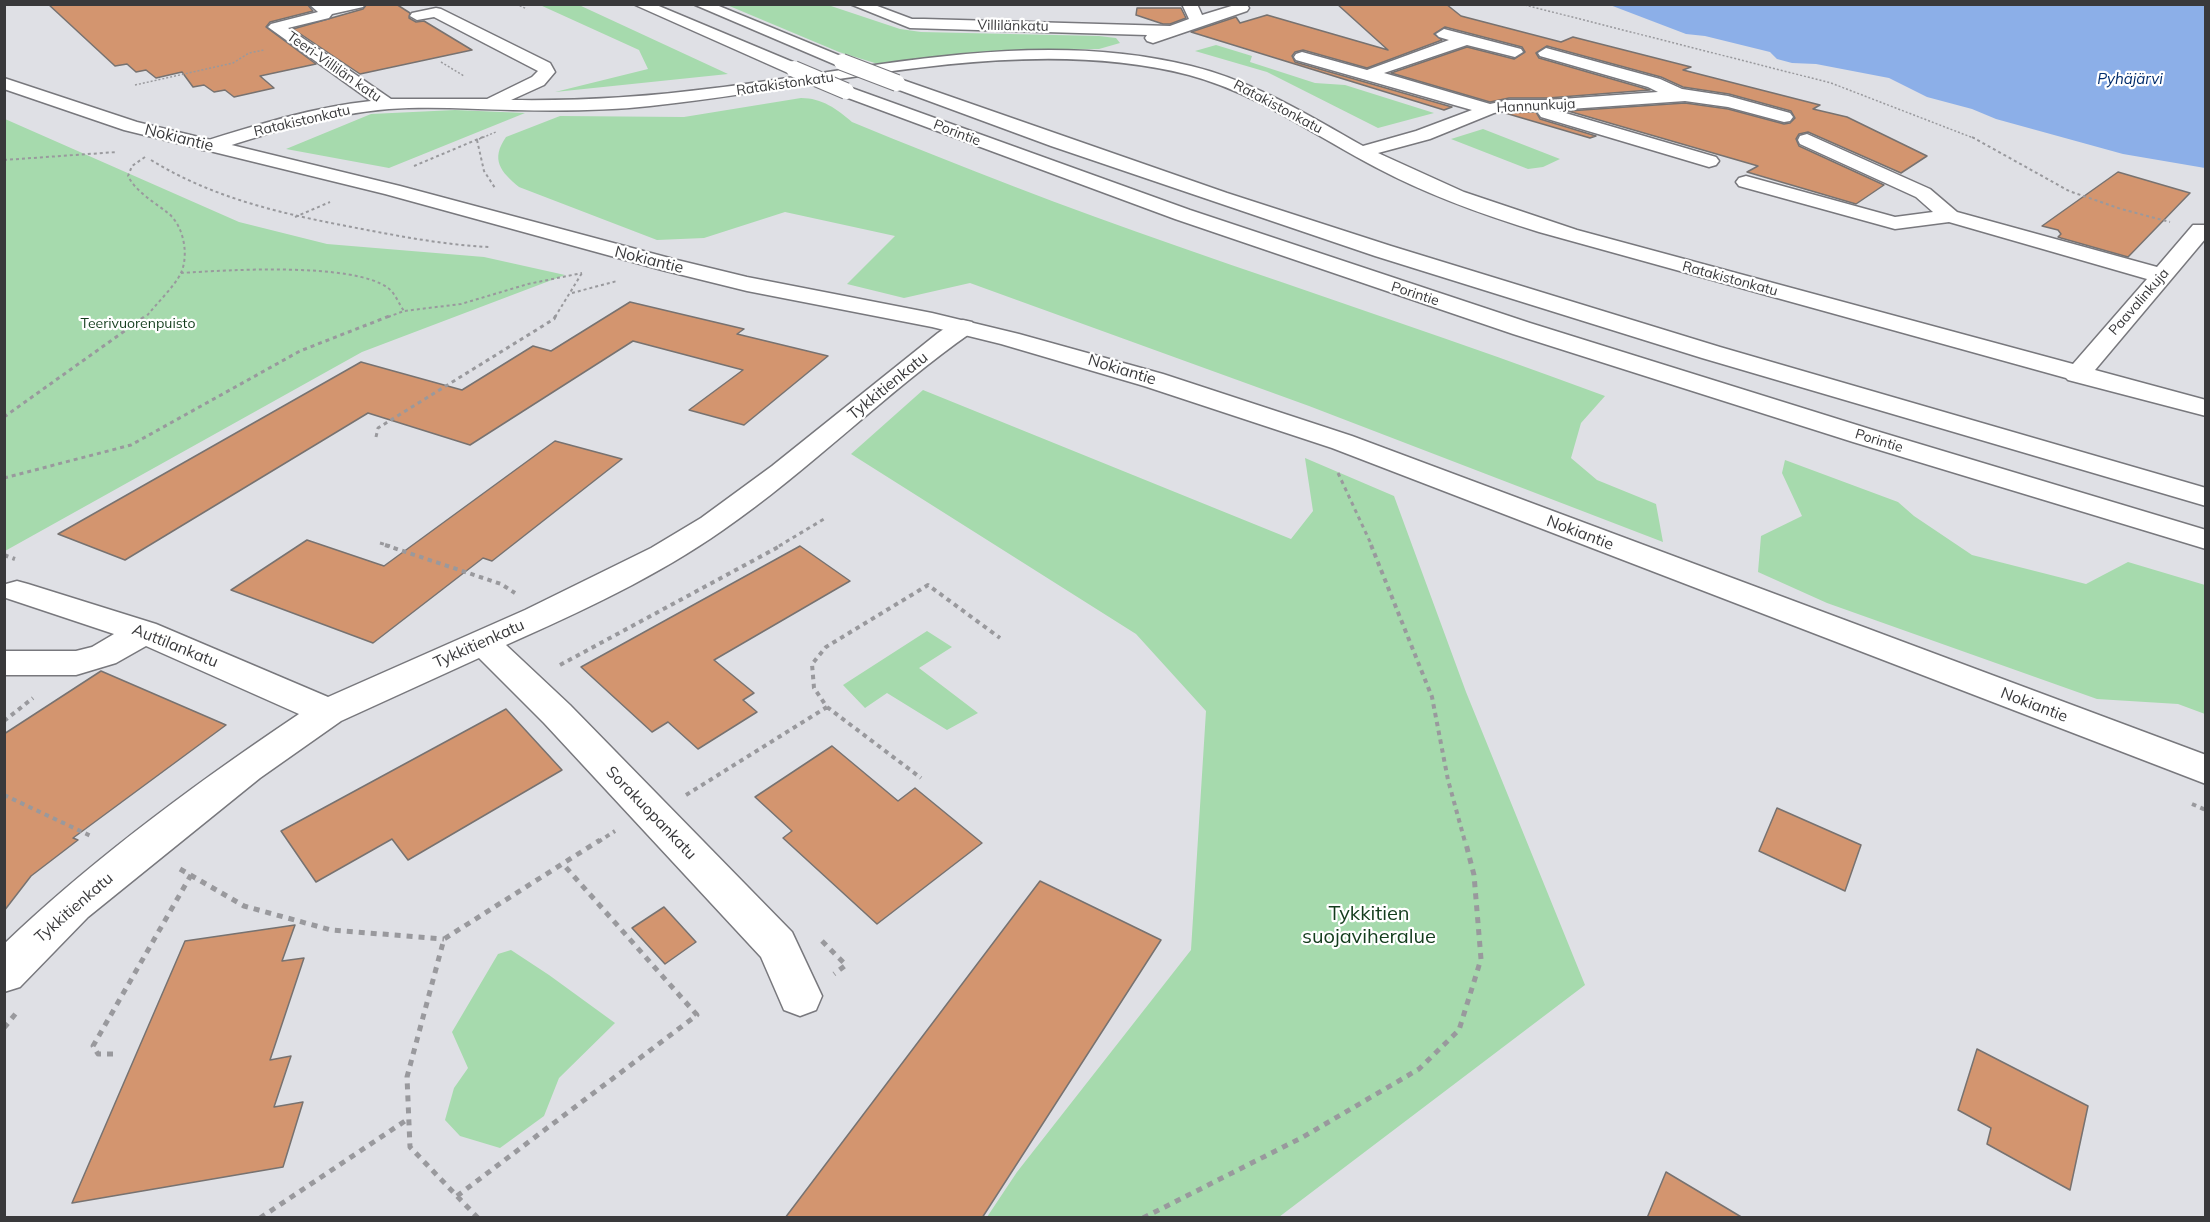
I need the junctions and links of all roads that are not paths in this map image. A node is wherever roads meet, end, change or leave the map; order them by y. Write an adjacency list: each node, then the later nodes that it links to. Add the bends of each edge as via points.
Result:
1 (358, 4): 6 (main road)
2 (640, 4): 37 (main road, Porintie, bridge, via 846,91 1087,182 1479,315)
3 (700, 4): 36 (main road, Porintie, bridge, via 1011,126 1306,225 1985,434)
4 (857, 4): 10 (main road, Villilänkatu, via 910,23)
5 (1189, 4): 9 (main road)
6 (321, 8): 20 (main road, Teeri-Villilän katu, via 324,15 276,27)
7 (1242, 8): 9 (main road)
8 (417, 16): 21 (main road, via 436,12 547,72 538,81)
9 (1198, 21): 10 (main road)
10 (1173, 32): 16 (main road, via 1136,44)
11 (1437, 32): 12 (main road)
12 (1465, 40): 13 (main road); 17 (main road)
13 (1515, 52)
14 (1546, 53): 19 (main road, via 1654,83 1666,92)
15 (1302, 57): 17 (main road)
16 (1119, 58): 21 (main road, Ratakistonkatu, via 994,56 701,96 606,104); 27 (main road, Ratakistonkatu, via 1188,70 1243,87)
17 (1371, 75): 23 (main road)
18 (4, 83): 26 (main road, Nokiantie, via 82,111)
19 (1682, 96): 22 (main road, Hannunkuja); 24 (main road, via 1720,100)
20 (387, 104): 21 (main road, Ratakistonkatu); 26 (main road, Ratakistonkatu, via 308,117)
21 (486, 104)
22 (1521, 105): 23 (main road, Hannunkuja); 28 (main road)
23 (1489, 109): 27 (main road, Hannunkuja, via 1423,135)
24 (1784, 117)
25 (1807, 140): 30 (main road, via 1916,189)
26 (209, 146): 33 (main road, Nokiantie, via 345,177 620,266 721,278)
27 (1361, 152): 34 (main road, Ratakistonkatu, via 1423,183 1569,235)
28 (1710, 161)
29 (1746, 182): 30 (main road, via 1895,223)
30 (1950, 216): 32 (main road)
31 (2201, 230): 32 (main road, Paavalinkuja)
32 (2162, 276): 34 (main road, Paavalinkuja)
33 (963, 327): 40 (main road, Tykkitienkatu, via 712,524 652,561); 43 (main road, Nokiantie, via 1200,393 1342,442)
34 (2077, 375): 35 (main road, Ratakistonkatu)
35 (2205, 408)
36 (2205, 497)
37 (2205, 540)
38 (17, 591): 39 (main road, Auttilankatu)
39 (144, 632): 41 (main road, via 104,655 76,663); 42 (main road, Auttilankatu)
40 (484, 642): 42 (main road, Tykkitienkatu); 45 (main road, Sorakuopankatu, via 664,805 777,945)
41 (4, 663)
42 (328, 712): 44 (main road, Tykkitienkatu, via 247,768 73,905)
43 (2205, 770)
44 (4, 973)
45 (800, 996)

